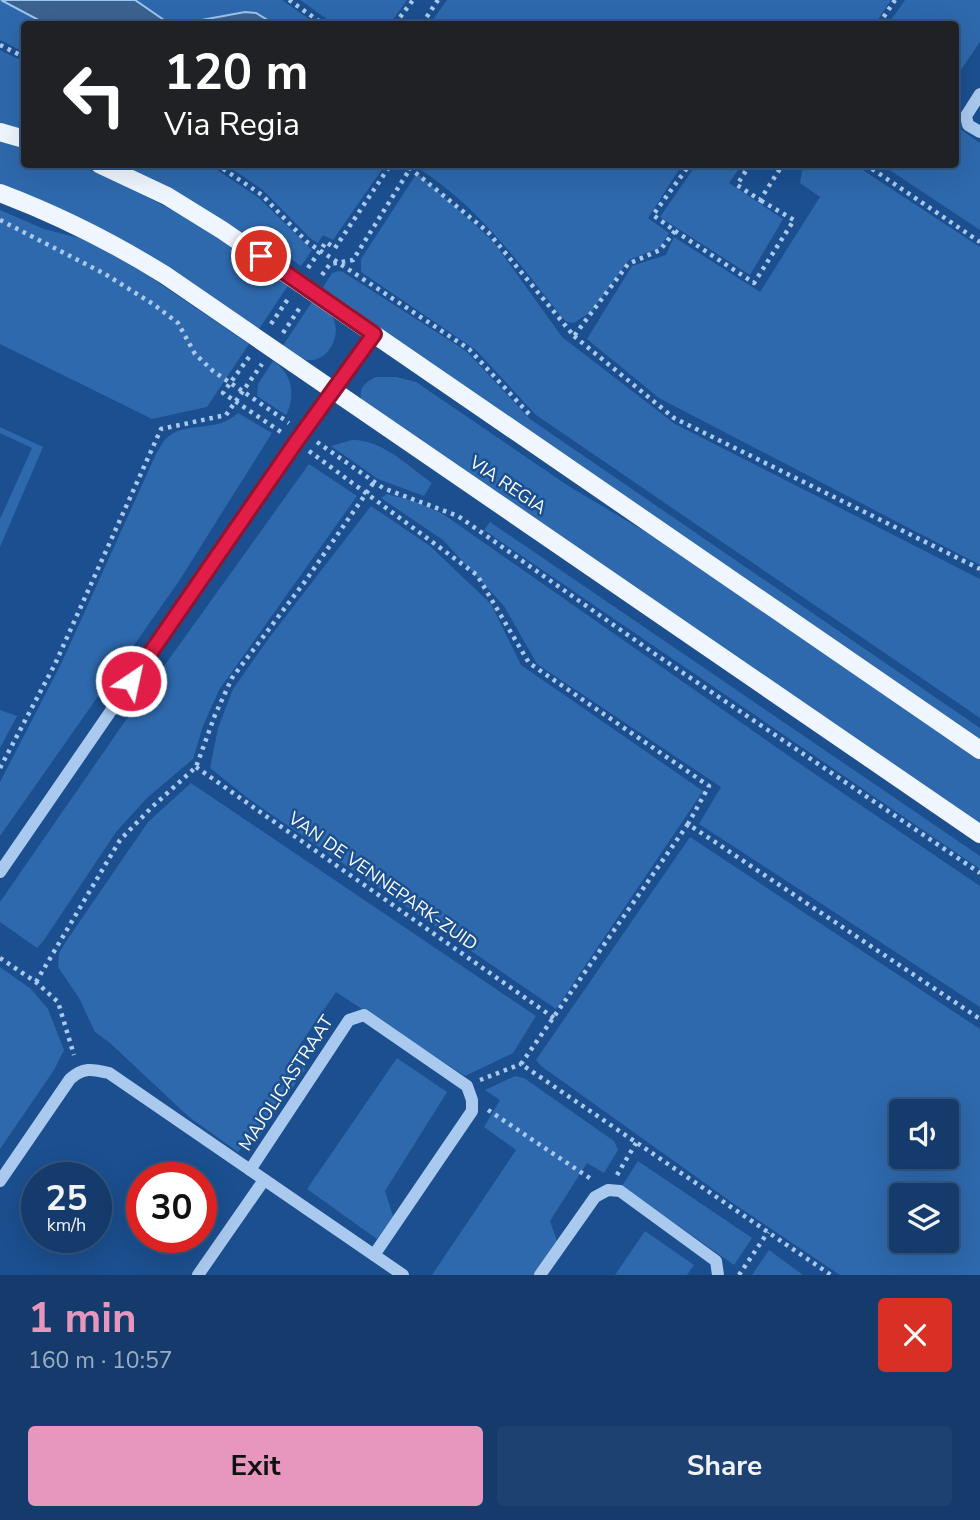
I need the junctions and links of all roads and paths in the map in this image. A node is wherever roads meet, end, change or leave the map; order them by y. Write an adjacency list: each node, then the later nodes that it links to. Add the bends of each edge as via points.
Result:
1 (289, 0): 5 (path)
2 (413, 0): 6 (path)
3 (439, 0): 7 (path)
4 (895, 0): 8 (path)
5 (319, 21)
6 (397, 21)
7 (424, 21)
8 (880, 21)
9 (0, 46): 10 (path)
10 (21, 56)
11 (980, 94): 13 (street, via 966,116 968,125)
12 (0, 132): 14 (main road)
13 (980, 132)
14 (21, 138)
15 (107, 168): 29 (main road, via 222,230)
16 (222, 168): 28 (path, via 262,195 307,242)
17 (411, 168): 28 (path, via 353,260)
18 (413, 168): 31 (path, via 488,232)
19 (687, 168): 26 (path, via 653,215)
20 (748, 168): 24 (path, via 737,186)
21 (780, 168): 24 (path)
22 (871, 168): 27 (path)
23 (0, 193): 32 (main road, VIA REGIA, via 121,247)
24 (760, 200): 26 (path, via 794,220 754,283)
25 (0, 220): 34 (path, via 105,274 162,310 178,323 195,354)
26 (675, 231): 31 (path, via 660,250 628,264)
27 (980, 242)
28 (339, 262): 29 (path, via 330,264); 35 (path, via 469,349)
29 (311, 291): 30 (main road); 32 (path)
30 (374, 334): 33 (street); 42 (main road)
31 (573, 336): 41 (path, via 674,418)
32 (272, 348): 33 (main road, VIA REGIA); 34 (path)
33 (333, 390): 36 (street); 46 (main road, VIA REGIA)
34 (243, 391): 36 (path); 44 (path, via 226,415 160,429 55,664)
35 (535, 418)
36 (303, 432): 37 (path); 47 (street)
37 (374, 482): 38 (path); 40 (path)
38 (367, 492): 43 (path, via 232,678); 45 (path, via 477,575 529,663 709,786)
39 (466, 506): 40 (path)
40 (458, 516): 48 (path)
41 (980, 569)
42 (980, 750)
43 (197, 767): 50 (path, via 120,840); 51 (path, VAN DE VENNEPARK-ZUID)
44 (0, 768)
45 (688, 824): 51 (path); 52 (path)
46 (980, 834)
47 (0, 873)
48 (980, 873)
49 (0, 958): 50 (path)
50 (36, 982): 54 (path, via 58,1002)
51 (554, 1018): 53 (path)
52 (980, 1019)
53 (521, 1064): 55 (path); 57 (path)
54 (79, 1071): 58 (street, MAJOLICASTRAAT, via 109,1073); 60 (street)
55 (467, 1086): 56 (street); 58 (street, MAJOLICASTRAAT, via 363,1014 349,1020)
56 (472, 1100): 61 (path); 63 (street, via 472,1111)
57 (636, 1143): 61 (path); 62 (path)
58 (250, 1170): 59 (street, MAJOLICASTRAAT)
59 (264, 1180): 63 (street, MAJOLICASTRAAT); 64 (street)
60 (0, 1181)
61 (608, 1189): 66 (street, via 595,1197); 67 (street, via 621,1191 716,1261)
62 (768, 1232): 68 (path); 69 (path)
63 (374, 1255): 65 (street, MAJOLICASTRAAT)
64 (198, 1275)
65 (403, 1275)
66 (540, 1275)
67 (719, 1275)
68 (739, 1275)
69 (831, 1275)

